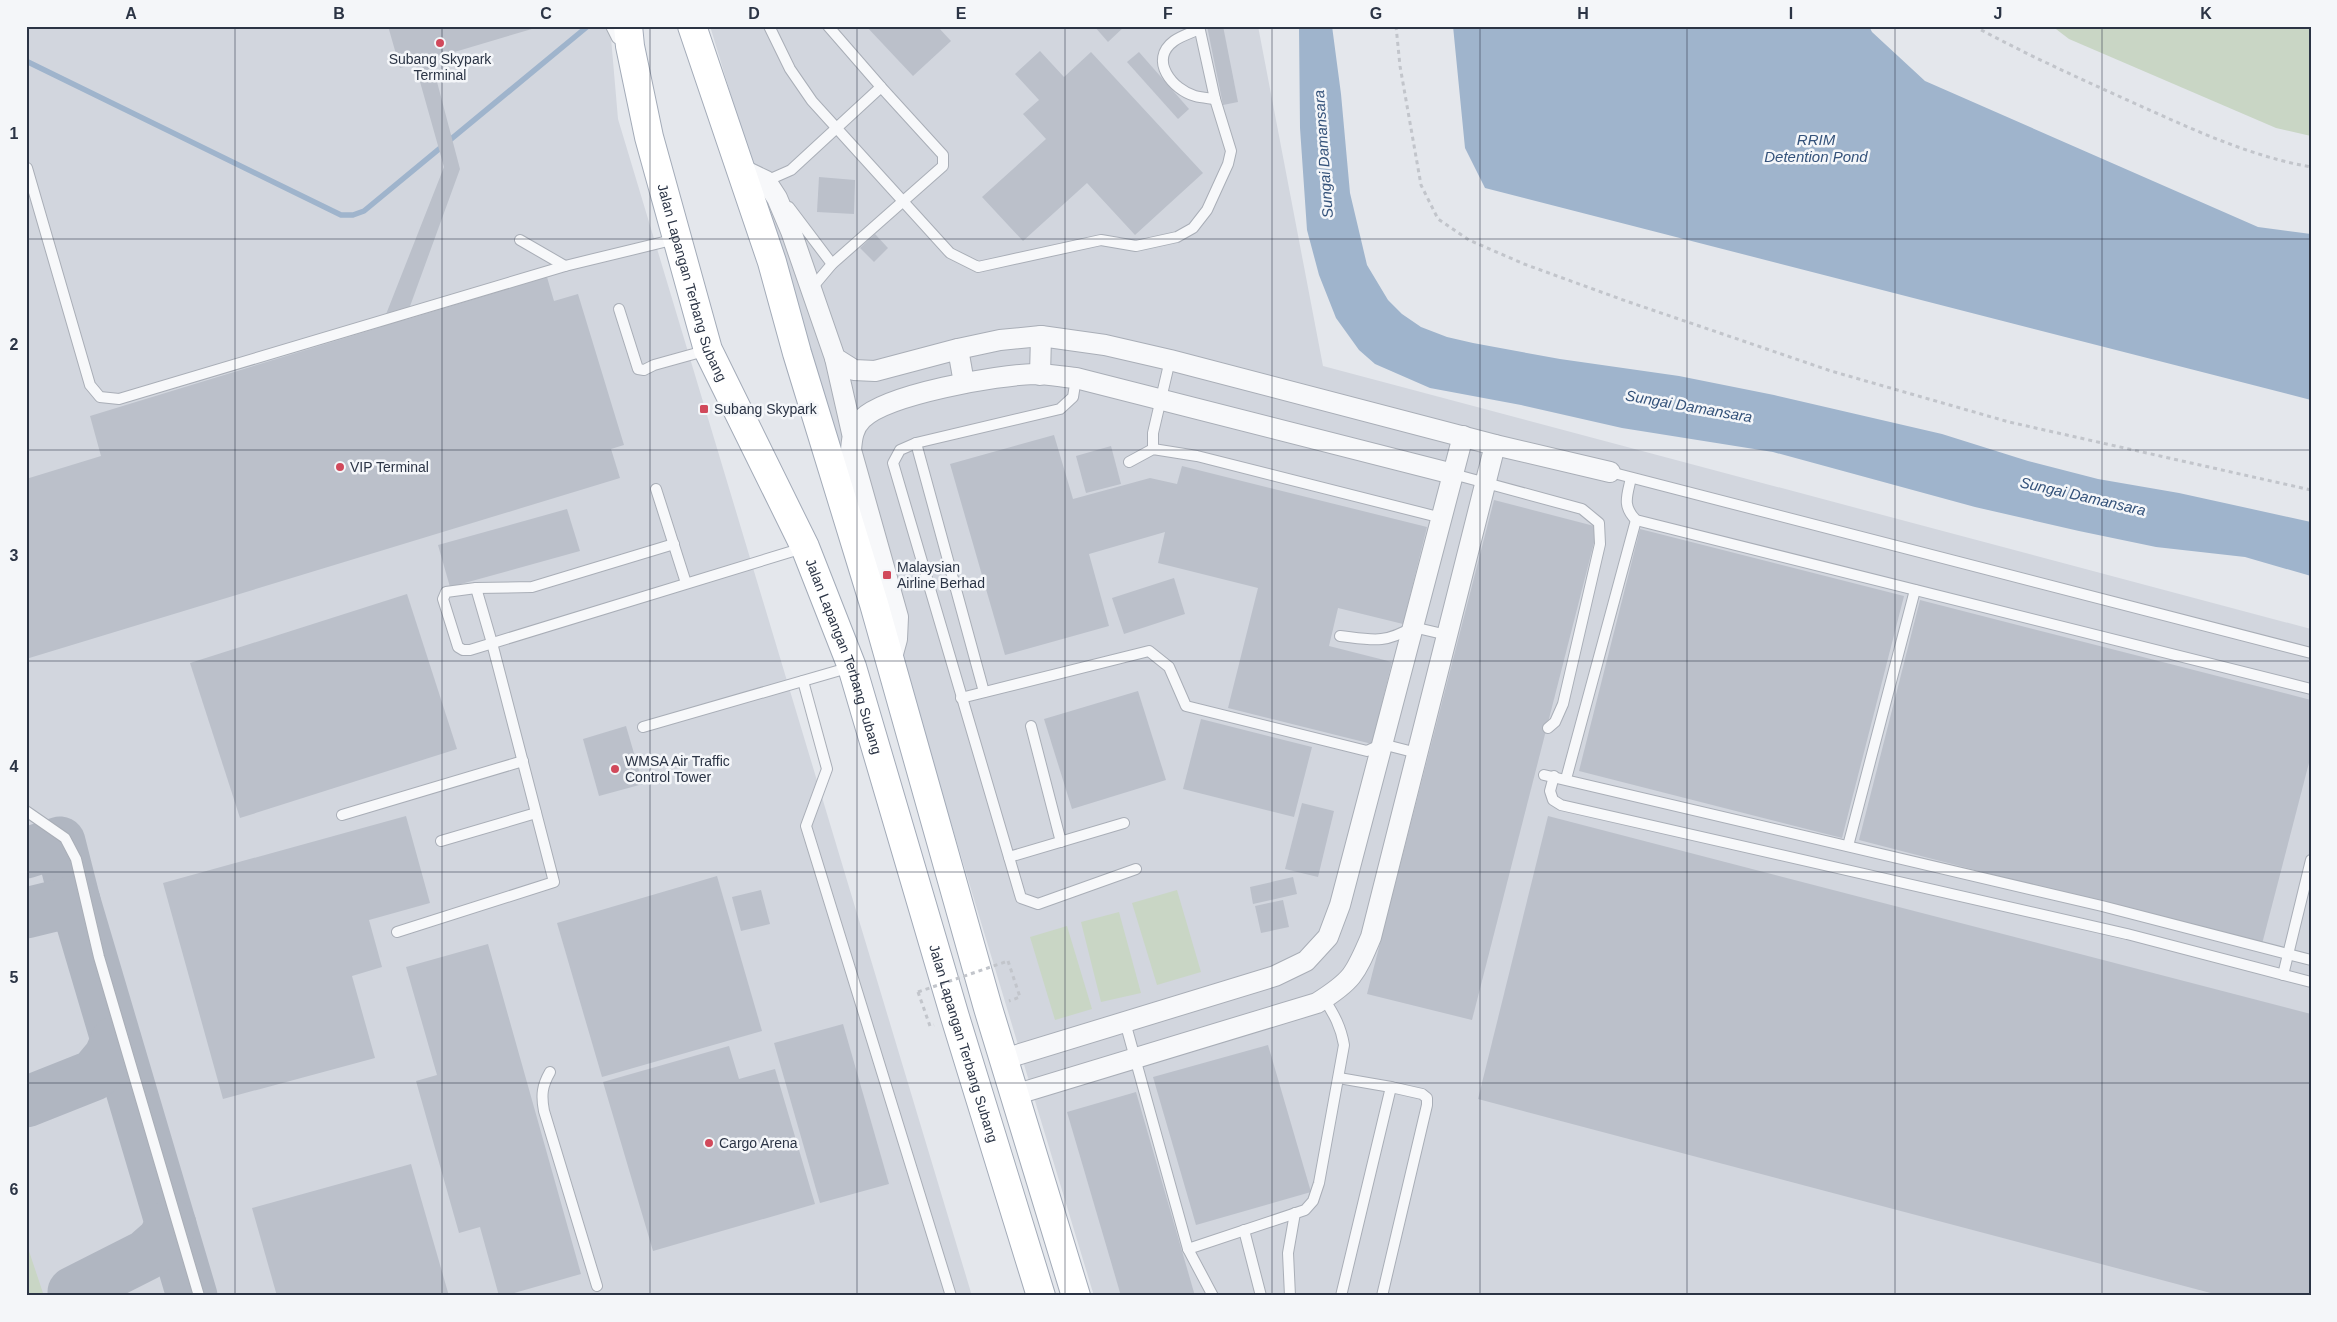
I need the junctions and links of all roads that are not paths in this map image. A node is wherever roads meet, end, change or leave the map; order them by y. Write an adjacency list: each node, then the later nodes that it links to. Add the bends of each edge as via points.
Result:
1 (611, 26): 6 (lane, via 617,38)
2 (692, 26): 11 (main road)
3 (770, 26): 9 (lane, via 790,69)
4 (828, 26): 7 (lane)
5 (1199, 28): 8 (lane); 8 (lane, via 1174,42 1164,52 1161,61 1167,76 1187,92)
6 (629, 36): 14 (main road, Jalan Lapangan Terbang Subang, via 649,138)
7 (881, 87): 9 (lane); 13 (lane, via 943,155 943,166)
8 (1215, 99): 13 (lane, via 1230,151 1228,164 1207,210 1193,228 1177,237 1136,246 1102,240 978,267 950,253)
9 (836, 128): 12 (lane, via 791,170); 13 (lane)
10 (27, 168): 17 (lane, via 90,385 100,396 119,399)
11 (741, 169): 12 (street); 52 (main road, via 772,262)
12 (770, 179): 16 (lane); 18 (street)
13 (903, 201): 16 (lane)
14 (677, 238): 17 (lane); 22 (main road, Jalan Lapangan Terbang Subang)
15 (520, 240): 17 (lane)
16 (832, 264): 18 (lane)
17 (565, 266)
18 (810, 290): 23 (street)
19 (619, 308): 22 (lane, via 638,369 644,370)
20 (1042, 336): 21 (street); 24 (street, via 1105,345); 25 (street)
21 (958, 349): 23 (street, via 875,371 854,370); 27 (street)
22 (708, 350): 43 (main road, Jalan Lapangan Terbang Subang)
23 (835, 358): 29 (street)
24 (1170, 360): 28 (lane); 30 (street)
25 (1040, 375): 26 (street); 27 (street)
26 (1076, 378): 28 (street); 31 (lane, via 1073,397 1060,409)
27 (964, 383): 29 (street, via 890,402 861,419)
28 (1161, 400): 33 (lane, via 1153,433); 36 (street)
29 (852, 433): 52 (street, via 851,450 898,617)
30 (1463, 436): 32 (street); 36 (street)
31 (916, 443): 56 (lane); 57 (lane, via 900,450 893,463)
32 (1495, 444): 35 (street); 38 (street)
33 (1153, 449): 34 (lane); 40 (lane, via 1197,456)
34 (1129, 462)
35 (1610, 472): 37 (lane)
36 (1453, 474): 38 (lane); 40 (street)
37 (1631, 478): 41 (lane, via 1626,501 1628,512); 51 (lane)
38 (1485, 484): 48 (street); 60 (lane, via 1582,509 1599,523 1600,544 1563,704 1556,722)
39 (656, 489): 42 (lane)
40 (1442, 518): 47 (street)
41 (1636, 520): 46 (lane); 64 (lane)
42 (674, 544): 44 (lane); 45 (lane, via 532,587)
43 (805, 547): 44 (lane); 53 (main road, Jalan Lapangan Terbang Subang)
44 (686, 583): 50 (lane)
45 (476, 588): 50 (lane); 50 (lane, via 446,592 443,599 458,647 470,650)
46 (1915, 590): 55 (lane); 71 (lane)
47 (1413, 627): 48 (lane); 49 (lane, via 1382,641); 61 (street)
48 (1447, 635): 62 (street)
49 (1340, 636)
50 (492, 643): 63 (lane)
51 (2311, 653)
52 (891, 663): 83 (main road)
53 (852, 667): 54 (lane); 94 (main road, Jalan Lapangan Terbang Subang)
54 (803, 681): 59 (lane); 93 (lane, via 828,769 806,826)
55 (2311, 689)
56 (984, 692): 57 (lane); 61 (lane, via 1149,651 1169,667 1186,706 1367,751)
57 (961, 698): 72 (lane)
58 (1031, 726): 70 (lane)
59 (643, 727)
60 (1548, 728)
61 (1382, 744): 62 (lane); 81 (street, via 1340,905 1328,937 1306,961 1275,976)
62 (1416, 753): 80 (street, via 1372,938 1359,967 1346,985)
63 (523, 760): 66 (lane); 67 (lane)
64 (1566, 779): 71 (lane); 78 (lane, via 1549,776 1553,800 1561,805 2127,934)
65 (26, 811): 92 (lane, via 65,838 76,859 99,956)
66 (536, 813): 69 (lane); 75 (lane, via 554,882)
67 (342, 815)
68 (1124, 823): 70 (lane)
69 (441, 841)
70 (1061, 842): 72 (lane)
71 (1848, 846): 76 (lane)
72 (1009, 857): 74 (lane, via 1021,898 1038,904)
73 (2311, 860): 76 (lane)
74 (1136, 869)
75 (397, 932)
76 (2288, 954): 77 (lane); 78 (lane)
77 (2311, 960)
78 (2283, 975): 79 (lane)
79 (2311, 982)
80 (1324, 998): 82 (street, via 1317,1003); 85 (lane, via 1342,1032 1344,1045)
81 (1125, 1022): 82 (lane); 83 (street)
82 (1134, 1058): 87 (street); 90 (lane)
83 (1004, 1059): 87 (main road)
84 (550, 1072): 91 (lane, via 543,1085 544,1111)
85 (1339, 1078): 86 (lane); 88 (lane, via 1316,1194 1305,1210)
86 (1391, 1087): 99 (lane); 100 (lane, via 1422,1094 1428,1105)
87 (1014, 1094): 95 (main road)
88 (1295, 1213): 89 (lane); 98 (lane, via 1288,1253)
89 (1244, 1230): 90 (lane); 97 (lane)
90 (1188, 1249): 96 (lane)
91 (597, 1286)
92 (200, 1296)
93 (952, 1296)
94 (1041, 1296)
95 (1076, 1296)
96 (1213, 1296)
97 (1262, 1296)
98 (1290, 1296)
99 (1341, 1296)
100 (1382, 1296)

